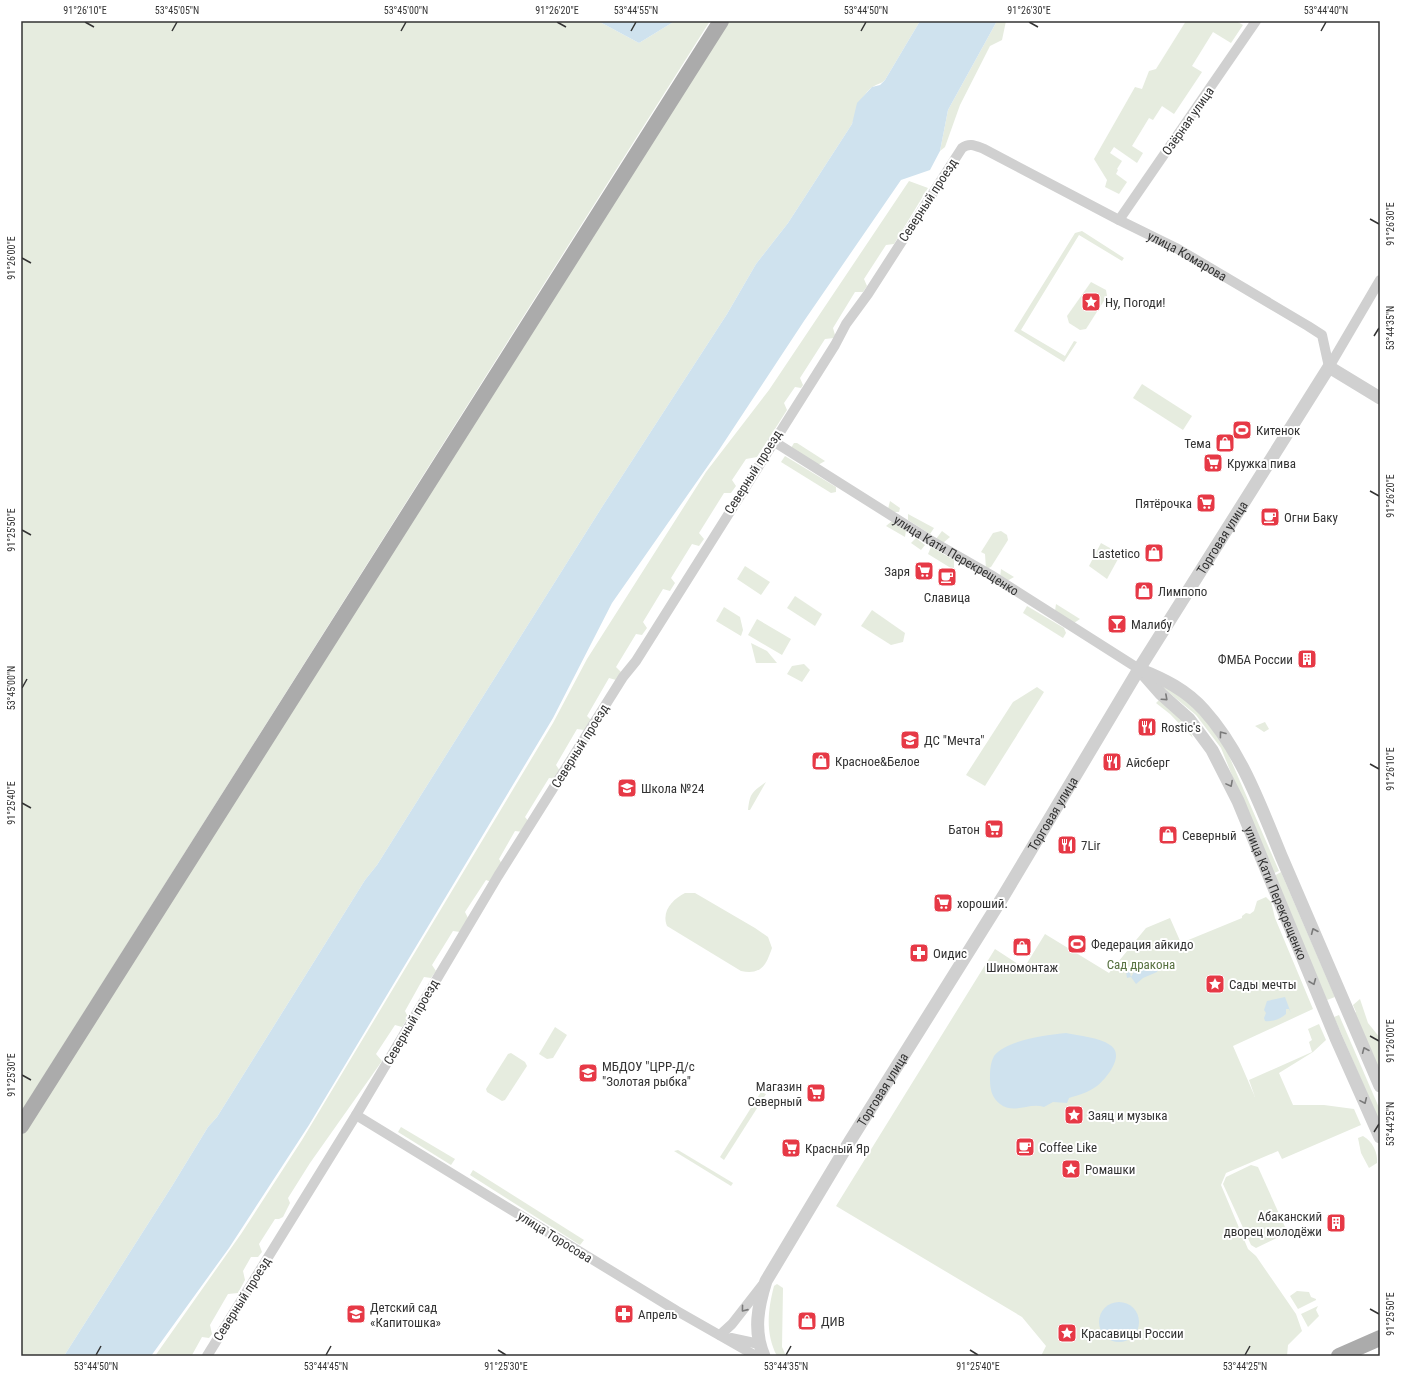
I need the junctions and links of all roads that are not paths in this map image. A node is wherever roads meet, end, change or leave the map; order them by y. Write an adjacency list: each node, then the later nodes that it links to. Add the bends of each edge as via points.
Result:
1 (721, 21): 12 (main road)
2 (1256, 21): 4 (street, Озёрная улица)
3 (966, 145): 4 (street, улица Комарова, via 984,149); 8 (street, Северный проезд, via 846,324)
4 (1119, 220): 6 (street, улица Комарова, via 1178,248 1322,335)
5 (1380, 280): 6 (street, Торговая улица)
6 (1329, 367): 7 (street); 9 (street, Торговая улица)
7 (1380, 398)
8 (773, 441): 9 (street, улица Кати Перекрещенко, via 930,540 992,574); 11 (street, Северный проезд, via 498,876)
9 (1139, 669): 10 (street, улица Кати Перекрещенко, one-way to 9, via 1232,747 1204,710 1189,696 1168,681); 13 (street, улица Кати Перекрещенко, one-way to 13, via 1160,694 1189,719 1212,750 1238,801); 14 (street, Торговая улица, via 1008,889 850,1141)
10 (1380, 1086)
11 (356, 1115): 15 (street, улица Торосова, via 677,1312); 18 (street, Северный проезд)
12 (21, 1126)
13 (1380, 1137)
14 (766, 1281): 15 (street, one-way to 15, via 732,1324); 17 (street, Торговая улица, via 758,1303)
15 (720, 1335): 17 (street); 17 (street, улица Торосова, via 744,1349 753,1348)
16 (1380, 1338): 19 (main road)
17 (760, 1352)
18 (207, 1356)
19 (1339, 1356)

